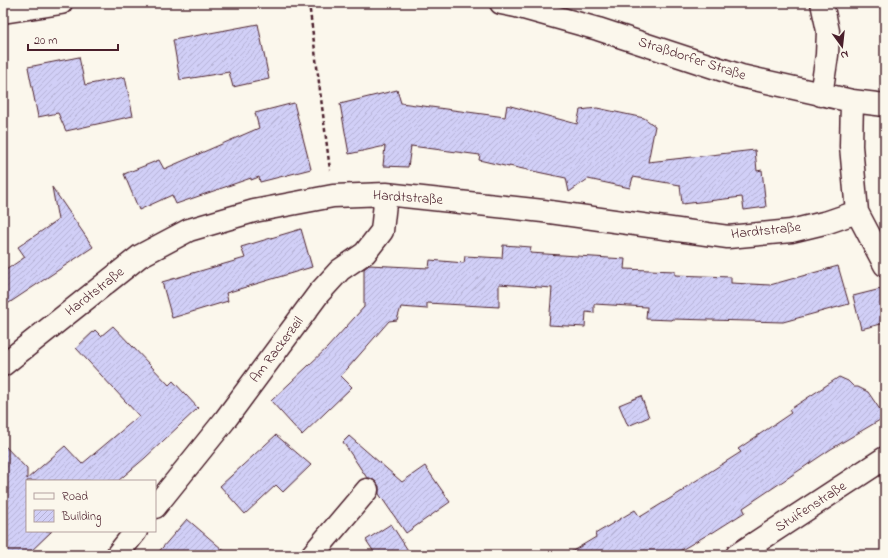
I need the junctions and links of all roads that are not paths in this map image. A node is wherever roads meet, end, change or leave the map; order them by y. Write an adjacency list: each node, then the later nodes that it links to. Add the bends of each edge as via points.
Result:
1 (61, 3): 4 (street)
2 (501, 3): 5 (street, Straßdorfer Straße, via 598,29 741,76)
3 (822, 3): 5 (street, via 828,31)
4 (3, 12)
5 (821, 95): 6 (street, Straßdorfer Straße)
6 (852, 102): 7 (street, Straßdorfer Straße); 9 (street, via 851,146)
7 (885, 105)
8 (386, 194): 9 (street, Hardtstraße, via 543,211 728,237 792,230); 11 (street, Hardtstraße, via 333,196 254,211 189,230 140,256); 14 (street, Am Rackerzeil, via 382,231 365,253 340,270 319,294 225,420)
9 (857, 212): 10 (street)
10 (885, 265)
11 (3, 365)
12 (885, 458): 16 (street, Stuifenstraße)
13 (367, 490): 15 (street)
14 (156, 506)
15 (312, 555)
16 (737, 555)

